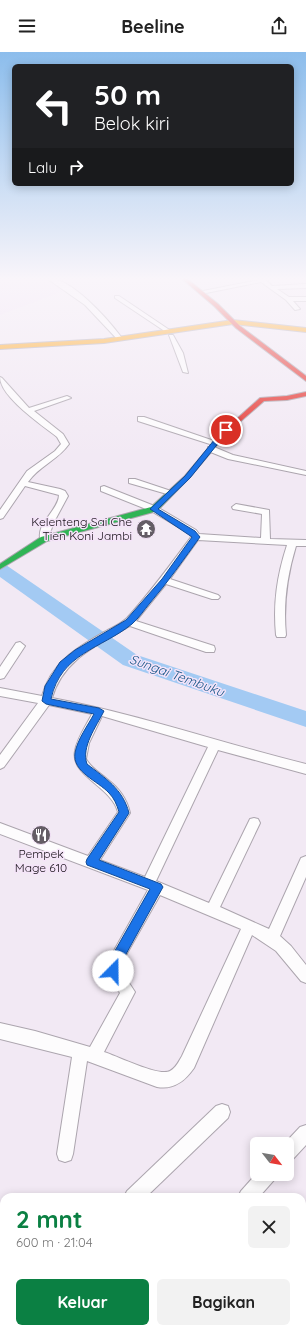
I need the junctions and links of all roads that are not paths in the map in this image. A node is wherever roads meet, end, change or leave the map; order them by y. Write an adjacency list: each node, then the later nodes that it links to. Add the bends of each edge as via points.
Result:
1 (142, 337): 6 (main road)
2 (151, 337): 8 (main road, via 91,346)
3 (171, 337): 11 (street, via 180,352)
4 (255, 337): 13 (main road)
5 (262, 337): 10 (main road)
6 (120, 339): 8 (main road)
7 (0, 347): 8 (main road)
8 (36, 348): 9 (main road)
9 (0, 351)
10 (306, 369)
11 (186, 372)
12 (0, 379): 16 (street)
13 (306, 379)
14 (306, 394): 18 (main road, via 262,400 230,426)
15 (67, 398): 16 (street)
16 (27, 412): 21 (street, via 60,436 65,444 58,453 30,473)
17 (141, 419): 18 (street)
18 (213, 446): 19 (street, via 237,458); 23 (main road, via 187,477)
19 (306, 473)
20 (132, 481): 23 (street)
21 (23, 483): 26 (street); 28 (street, via 57,491 64,496 48,521)
22 (104, 489): 25 (street)
23 (170, 492): 25 (main road)
24 (236, 507): 29 (street, via 266,512)
25 (154, 509): 27 (street, via 193,532); 28 (main road)
26 (0, 516)
27 (196, 537): 29 (street); 33 (street)
28 (44, 539): 32 (main road)
29 (264, 542): 30 (street)
30 (292, 543): 31 (street); 36 (street, via 279,591)
31 (306, 543)
32 (0, 567)
33 (164, 580): 34 (street); 35 (street)
34 (215, 597)
35 (129, 622): 38 (street); 41 (street, via 78,652 63,665 50,686)
36 (281, 635)
37 (20, 646): 39 (street)
38 (210, 649)
39 (0, 675)
40 (0, 692): 41 (street)
41 (46, 701): 42 (street); 44 (street)
42 (99, 711): 43 (street); 48 (street, via 83,744 80,758 83,766 113,790 122,803 124,813)
43 (215, 745): 45 (street); 50 (street)
44 (0, 764)
45 (306, 769)
46 (254, 824): 51 (street)
47 (0, 828): 48 (street)
48 (91, 862): 50 (street)
49 (306, 862): 53 (street)
50 (153, 885): 51 (street); 56 (street, via 114,963 113,971 128,992)
51 (212, 910): 52 (street)
52 (249, 927): 53 (street); 56 (street, via 188,1062 180,1074 170,1080 156,1079)
53 (272, 938): 54 (street, via 288,952)
54 (306, 976)
55 (0, 1031): 56 (street)
56 (87, 1053): 60 (street)
57 (222, 1112): 62 (street)
58 (306, 1133): 59 (street)
59 (294, 1146)
60 (64, 1154)
61 (262, 1181): 63 (street)
62 (137, 1193)
63 (251, 1193)

